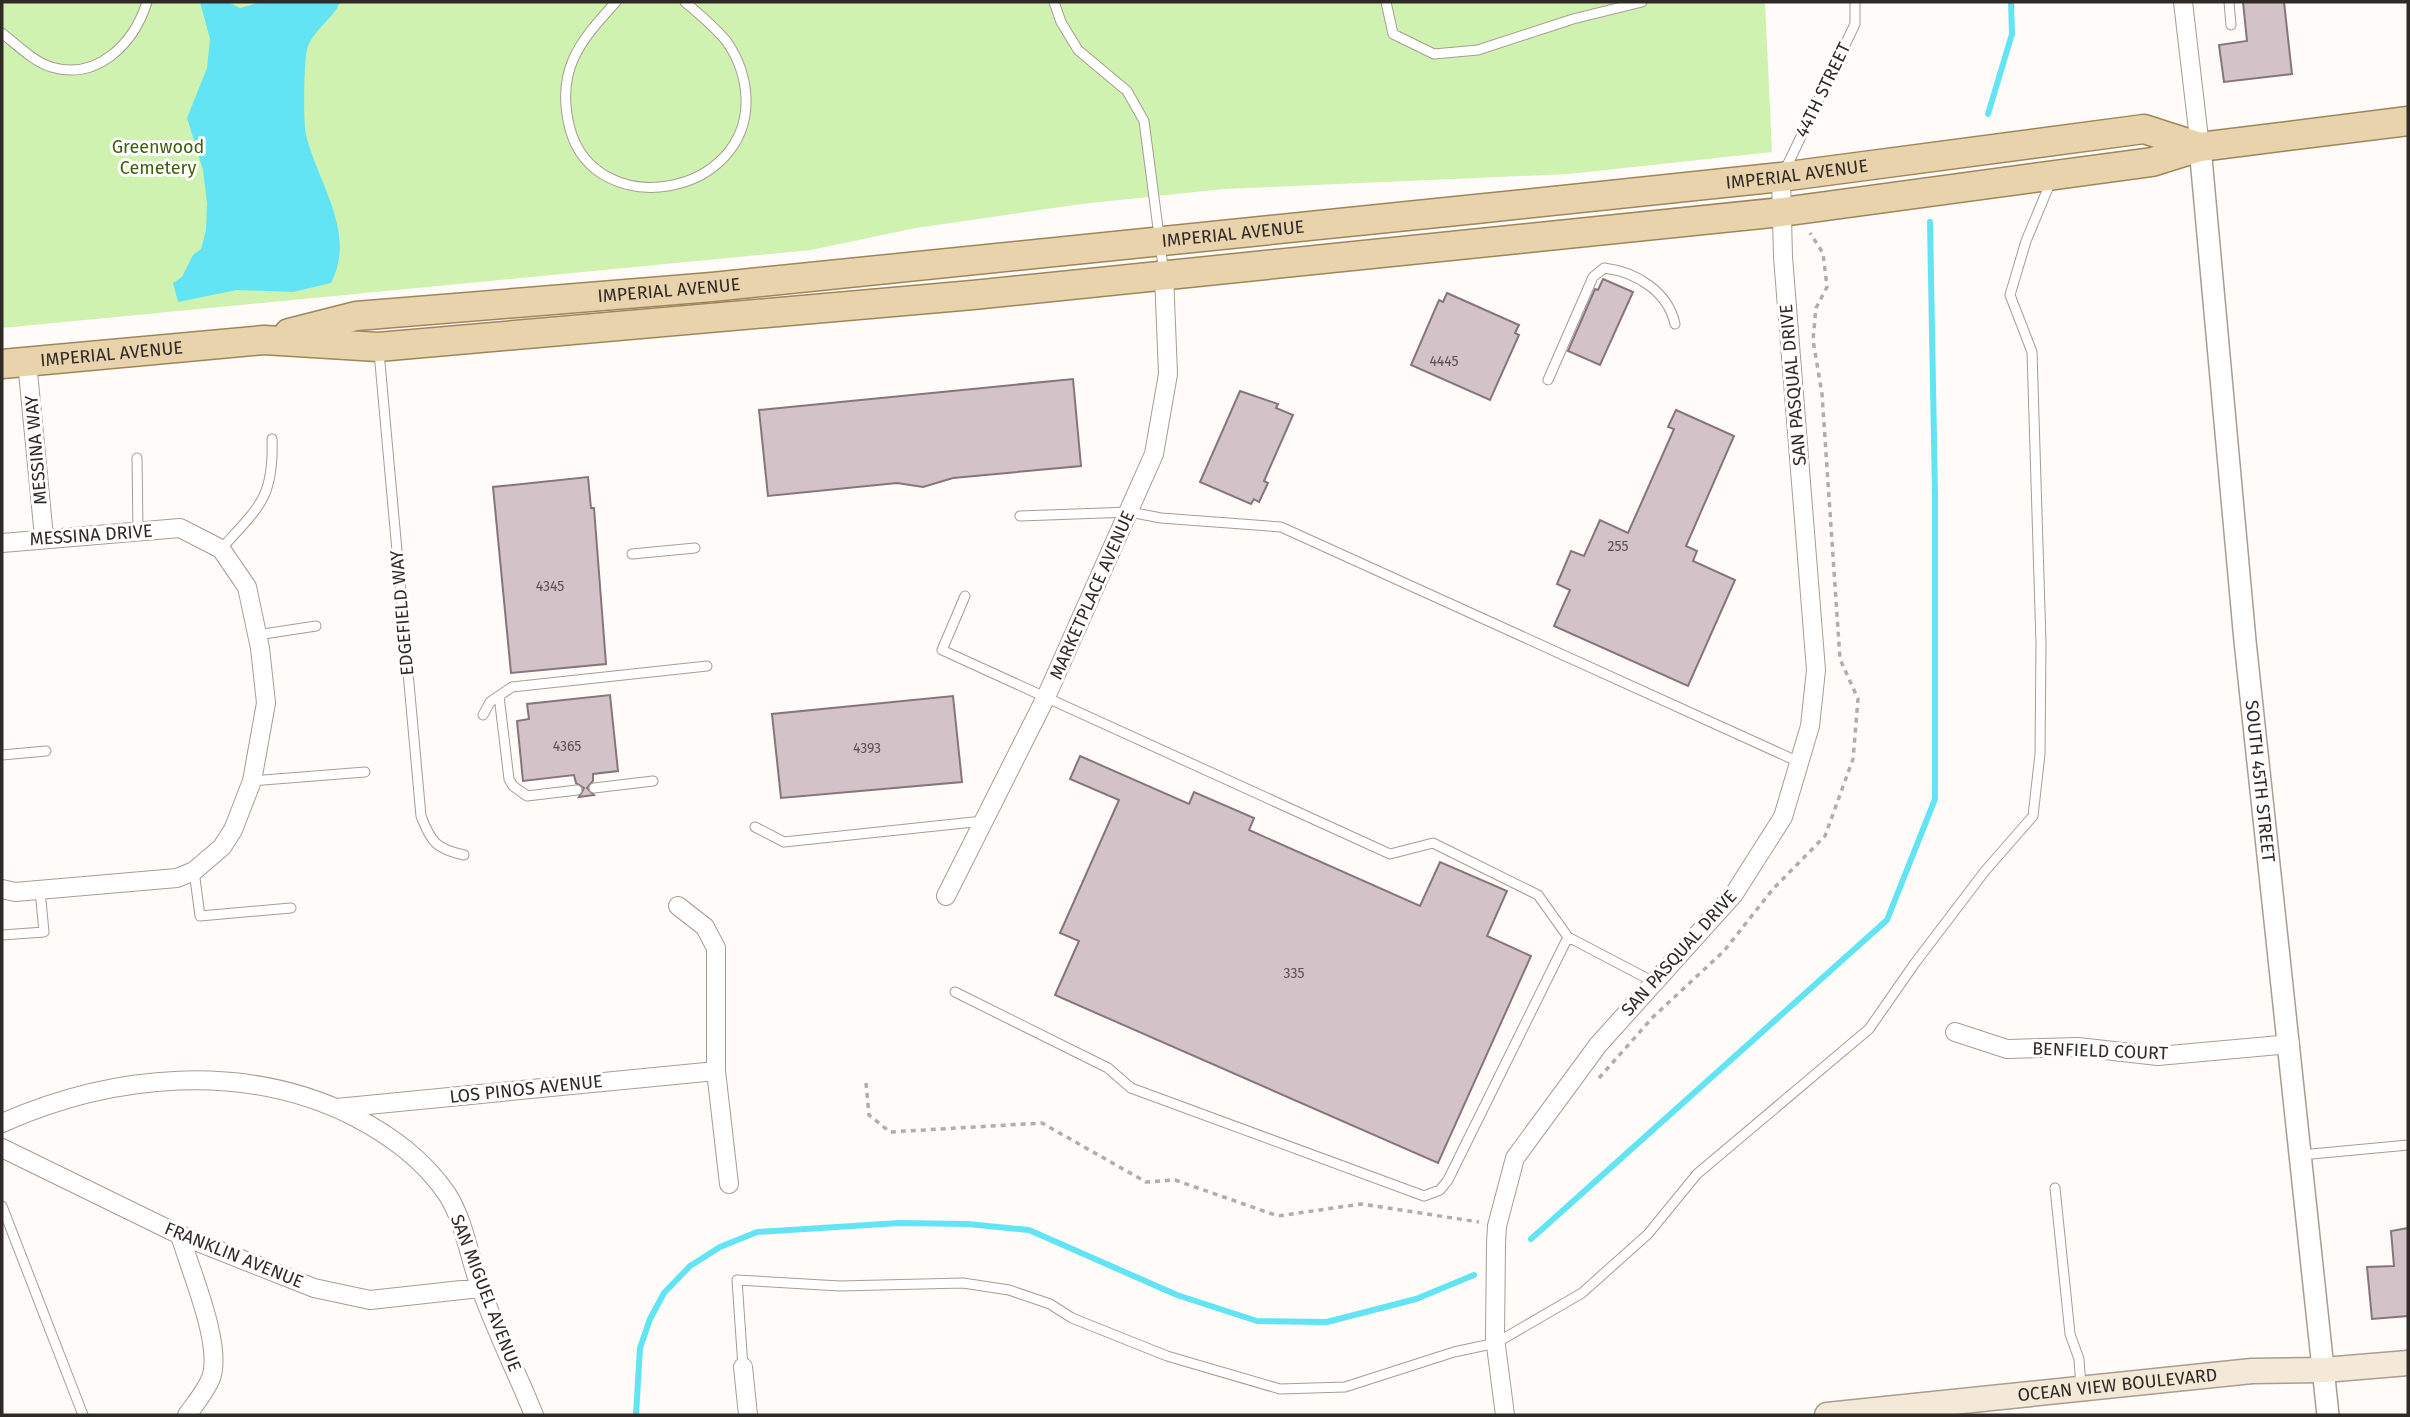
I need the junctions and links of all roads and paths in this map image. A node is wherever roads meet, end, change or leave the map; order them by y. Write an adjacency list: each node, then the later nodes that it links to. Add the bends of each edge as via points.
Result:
1 (147, 2): 11 (lane, via 133,34 115,54 95,66 48,67)
2 (616, 2): 3 (lane, via 586,35 572,60 566,74 566,114 581,155 615,180 651,187 674,186 710,171 734,145 746,108 738,61 727,43)
3 (685, 2)
4 (1054, 2): 17 (lane, via 1078,50 1128,91 1143,121)
5 (1385, 2): 6 (lane, via 1393,34 1434,54 1478,50)
6 (1642, 2)
7 (1855, 2): 15 (lane, 44TH STREET, via 1854,24)
8 (2183, 2): 13 (street)
9 (2229, 2): 10 (lane)
10 (2231, 25)
11 (2, 33)
12 (2408, 121): 13 (main road, IMPERIAL AVENUE)
13 (2200, 148): 14 (main road, IMPERIAL AVENUE, via 2165,160); 15 (main road, IMPERIAL AVENUE, via 2144,129); 64 (street, SOUTH 45TH STREET, via 2245,641)
14 (2053, 176): 16 (main road, IMPERIAL AVENUE); 76 (lane, via 2010,295 2032,352 2041,643 2040,754 2033,816 1914,963 1869,1029 1697,1174 1648,1234 1582,1293)
15 (1782, 177): 16 (street, SAN PASQUAL DRIVE); 17 (main road, IMPERIAL AVENUE)
16 (1782, 212): 18 (main road, IMPERIAL AVENUE); 44 (street, SAN PASQUAL DRIVE, via 1816,670 1810,726)
17 (1160, 240): 18 (lane); 19 (main road, IMPERIAL AVENUE)
18 (1164, 275): 22 (main road, IMPERIAL AVENUE); 27 (street, MARKETPLACE AVENUE, via 1168,374 1154,454)
19 (526, 303): 21 (main road, IMPERIAL AVENUE, via 356,316); 22 (main road, via 497,317 386,331 379,336)
20 (1675, 324): 24 (lane, via 1671,305 1658,291 1619,270 1604,268 1593,277)
21 (264, 340): 22 (main road, IMPERIAL AVENUE); 23 (main road, IMPERIAL AVENUE)
22 (378, 347): 52 (lane, EDGEFIELD WAY, via 421,816 429,838 445,851)
23 (15, 363): 30 (street, MESSINA WAY)
24 (1548, 380)
25 (272, 439): 33 (lane, via 268,490 260,506)
26 (137, 458): 29 (lane)
27 (1130, 512): 28 (lane); 40 (street, MARKETPLACE AVENUE); 44 (lane, via 1281,527)
28 (1020, 516)
29 (138, 531): 30 (street, MESSINA DRIVE); 33 (street, MESSINA DRIVE, via 180,528)
30 (44, 537): 31 (street, MESSINA DRIVE)
31 (2, 542)
32 (695, 548): 34 (lane)
33 (221, 549): 37 (street, via 247,587)
34 (632, 554)
35 (965, 596): 40 (lane, via 942,650)
36 (316, 626): 37 (lane)
37 (257, 635): 46 (street, via 266,703)
38 (707, 666): 39 (lane, via 512,687)
39 (499, 696): 41 (lane); 49 (lane, via 513,786 527,796)
40 (1046, 697): 50 (street, MARKETPLACE AVENUE); 60 (lane, via 1390,854 1433,843 1538,895)
41 (483, 715)
42 (46, 751): 43 (lane)
43 (2, 755)
44 (1799, 762): 61 (street, SAN PASQUAL DRIVE, via 1783,817 1734,894)
45 (365, 772): 46 (lane)
46 (252, 781): 53 (street, via 233,831)
47 (653, 781): 48 (lane)
48 (594, 788)
49 (577, 790)
50 (983, 821): 51 (lane, via 784,842); 56 (street, MARKETPLACE AVENUE)
51 (755, 827)
52 (464, 855)
53 (194, 871): 54 (street, via 177,878); 58 (lane, via 200,916)
54 (40, 890): 55 (street); 59 (lane, via 44,932)
55 (8, 891)
56 (946, 896)
57 (678, 906): 65 (street, via 705,927 716,948)
58 (291, 908)
59 (2, 935)
60 (1567, 937): 61 (lane); 62 (lane, via 1448,1180 1440,1190 1424,1196 1131,1088 1108,1068)
61 (1652, 981): 76 (street, SAN PASQUAL DRIVE, via 1598,1045 1515,1158 1497,1226)
62 (955, 992)
63 (1955, 1032): 64 (street, BENFIELD COURT, via 2007,1049 2078,1046 2158,1056)
64 (2290, 1044): 70 (street, SOUTH 45TH STREET)
65 (716, 1071): 66 (street, LOS PINOS AVENUE); 71 (street)
66 (337, 1108): 67 (street, SAN MIGUEL AVENUE, via 282,1088 177,1081 86,1093); 75 (street, SAN MIGUEL AVENUE, via 388,1134 412,1153 446,1194)
67 (2, 1123)
68 (2408, 1144): 70 (lane)
69 (2, 1148): 74 (street, FRANKLIN AVENUE)
70 (2301, 1155): 79 (street, SOUTH 45TH STREET)
71 (729, 1184)
72 (2055, 1188): 80 (lane, via 2070,1334 2079,1359)
73 (2, 1206): 83 (lane)
74 (180, 1234): 75 (street, FRANKLIN AVENUE, via 314,1287 370,1300); 84 (street, via 211,1326 215,1363 210,1380)
75 (481, 1288): 85 (street, SAN MIGUEL AVENUE)
76 (1496, 1343): 78 (lane, via 1345,1387 1280,1390 1167,1356 1009,1290 963,1283 840,1286 737,1280); 87 (street, SAN PASQUAL DRIVE)
77 (2408, 1363): 79 (main road, OCEAN VIEW BOULEVARD)
78 (743, 1367): 86 (street)
79 (2324, 1370): 80 (main road, OCEAN VIEW BOULEVARD, via 2252,1371); 89 (street, SOUTH 45TH STREET)
80 (2081, 1389): 81 (main road, OCEAN VIEW BOULEVARD)
81 (2002, 1406): 82 (main road, OCEAN VIEW BOULEVARD)
82 (1862, 1413): 88 (main road, OCEAN VIEW BOULEVARD)
83 (83, 1415)
84 (187, 1415)
85 (534, 1415)
86 (748, 1415)
87 (1505, 1415)
88 (1827, 1415)
89 (2328, 1415)

